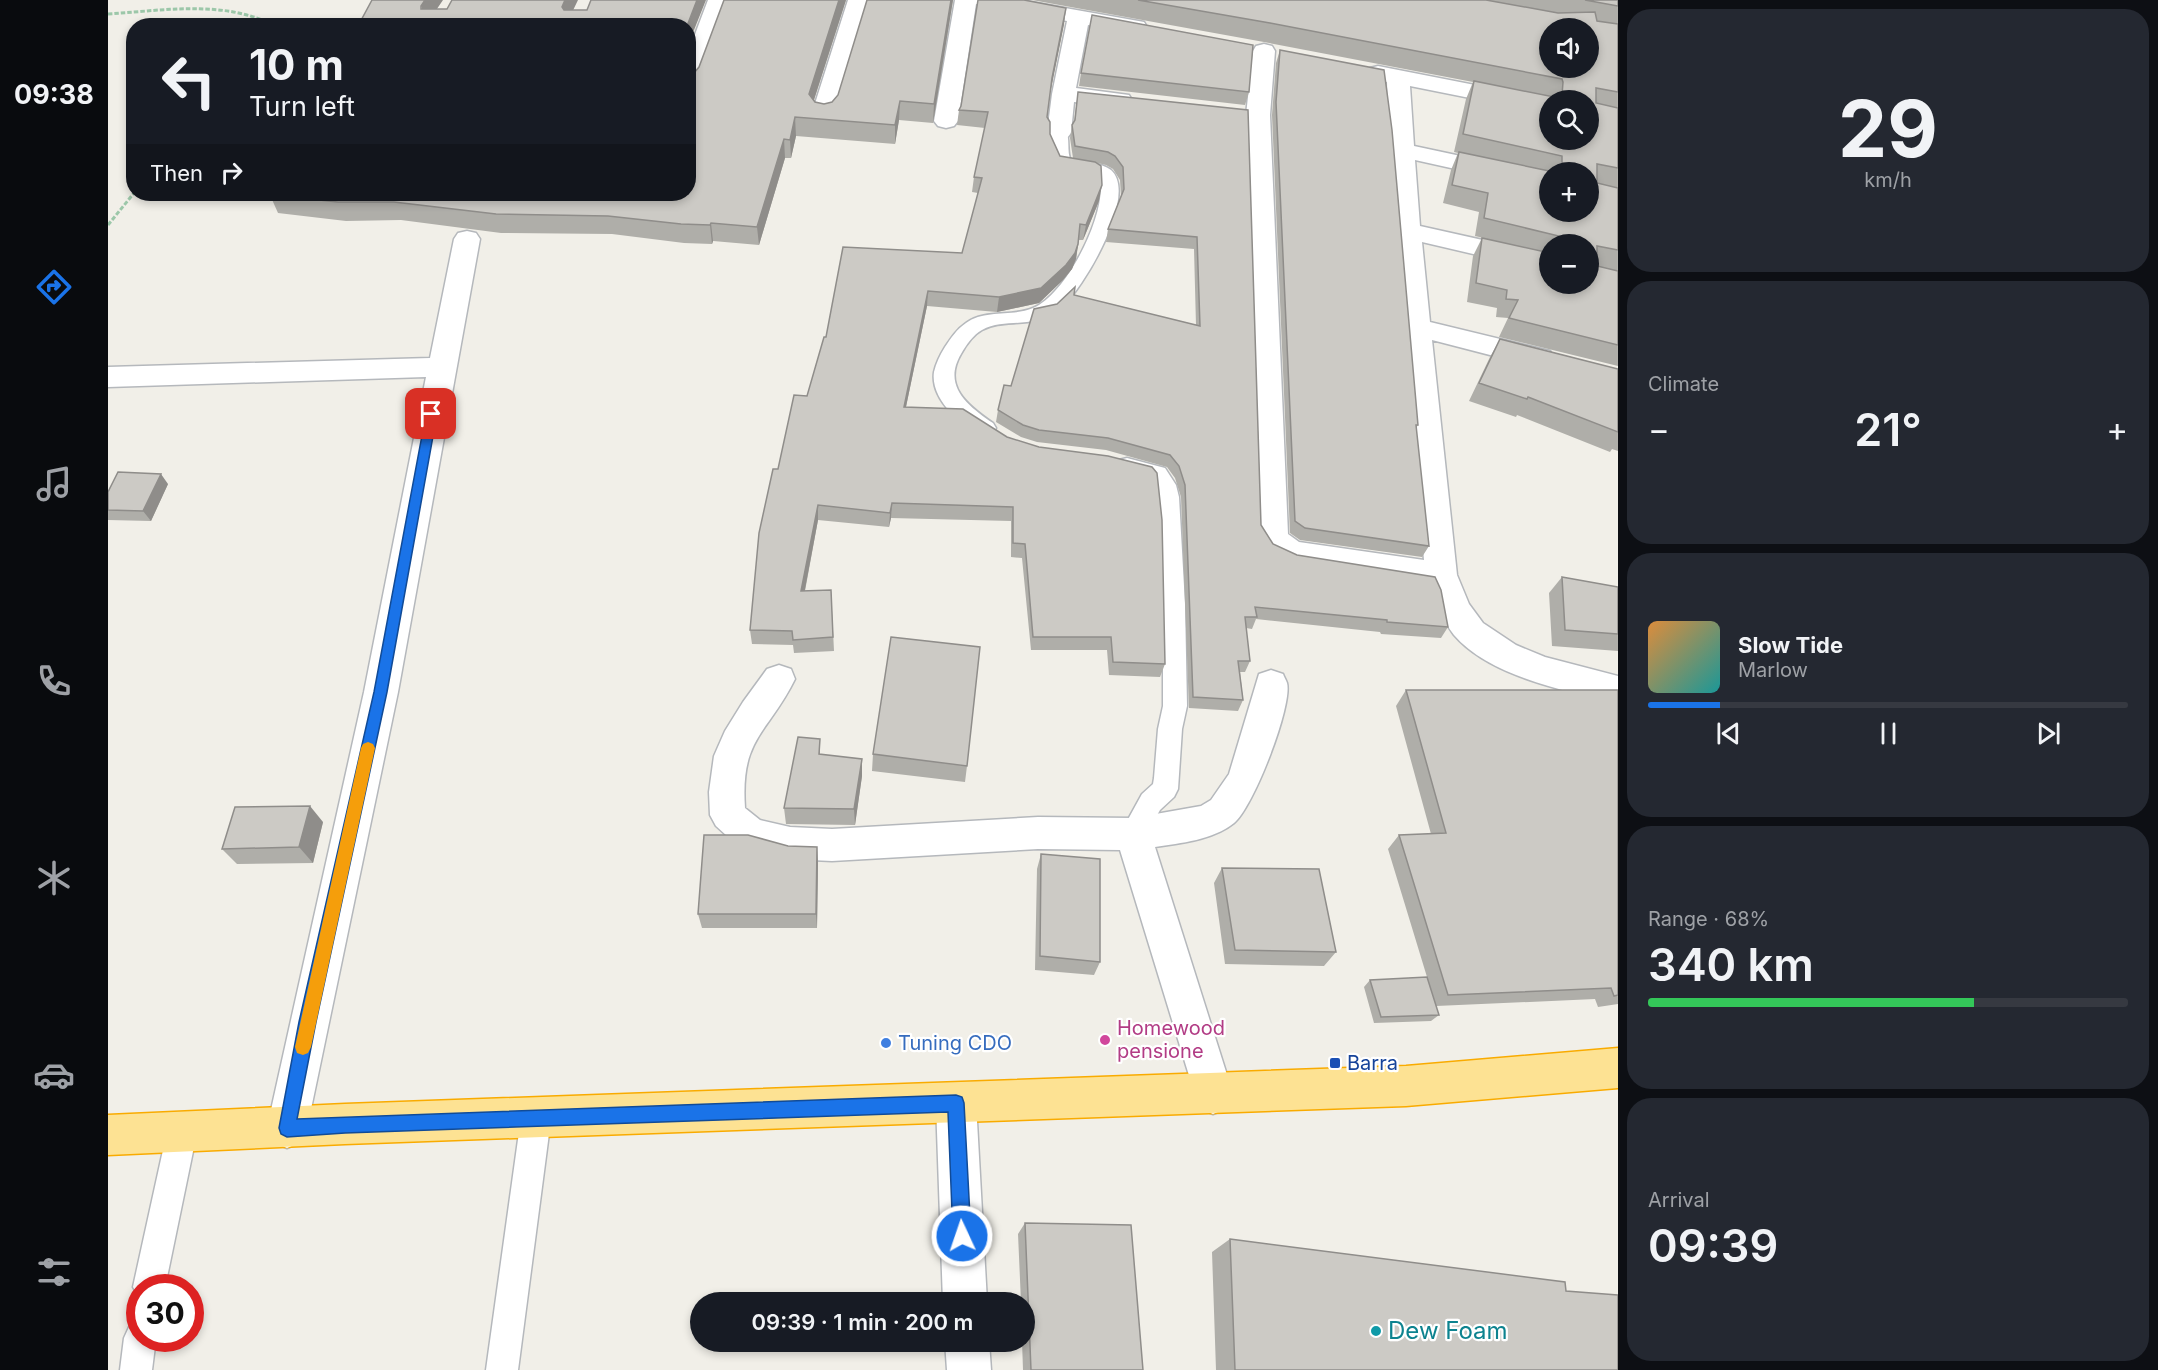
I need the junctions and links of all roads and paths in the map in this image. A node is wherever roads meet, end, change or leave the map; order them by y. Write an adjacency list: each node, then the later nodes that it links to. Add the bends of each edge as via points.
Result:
1 (719, 0): 10 (street)
2 (859, 0): 16 (street)
3 (966, 0): 17 (street)
4 (984, 0): 6 (street)
5 (108, 14): 7 (path, via 218,10 251,13)
6 (1079, 17): 8 (street); 13 (street)
7 (259, 18)
8 (1160, 32)
9 (1263, 51): 32 (street, via 1247,113 1273,536 1280,546 1293,553)
10 (696, 62)
11 (1353, 68): 12 (street)
12 (1398, 77): 15 (street); 19 (street)
13 (1063, 94): 14 (street); 18 (street)
14 (1143, 103)
15 (1539, 105)
16 (824, 113)
17 (946, 122)
18 (1059, 133): 30 (lane, via 1059,154 1064,165 1101,170 1112,191 1083,272 1046,310 974,326 950,354 944,371 944,388 953,404)
19 (1401, 150): 20 (street); 23 (street)
20 (1539, 181)
21 (128, 201): 22 (path)
22 (108, 225)
23 (1408, 231): 25 (street); 26 (street)
24 (467, 239): 28 (street)
25 (1539, 261)
26 (1419, 328): 27 (street); 32 (street)
27 (1566, 365)
28 (440, 367): 29 (street); 41 (street, via 381,692)
29 (108, 377)
30 (1004, 439)
31 (1105, 460): 36 (lane, via 1157,474 1168,497 1171,534 1175,706 1167,778 1165,789 1151,802)
32 (1442, 575): 35 (street, via 1455,609 1472,632 1498,650 1535,668)
33 (779, 679): 36 (street, via 738,735 730,753 725,790 728,815 750,834 790,843 832,845 1038,833)
34 (1271, 684): 36 (street, via 1256,746 1229,806 1212,819)
35 (1618, 690)
36 (1133, 834): 38 (street)
37 (1618, 1068): 38 (highway, via 1406,1086)
38 (1213, 1094): 39 (highway)
39 (956, 1103): 40 (highway); 45 (street)
40 (536, 1118): 41 (highway); 49 (lane)
41 (287, 1128): 42 (highway)
42 (182, 1132): 43 (highway); 44 (lane)
43 (108, 1135)
44 (152, 1274)
45 (965, 1292)
46 (138, 1352): 48 (lane)
47 (968, 1352): 50 (street)
48 (136, 1370)
49 (502, 1370)
50 (969, 1370)

